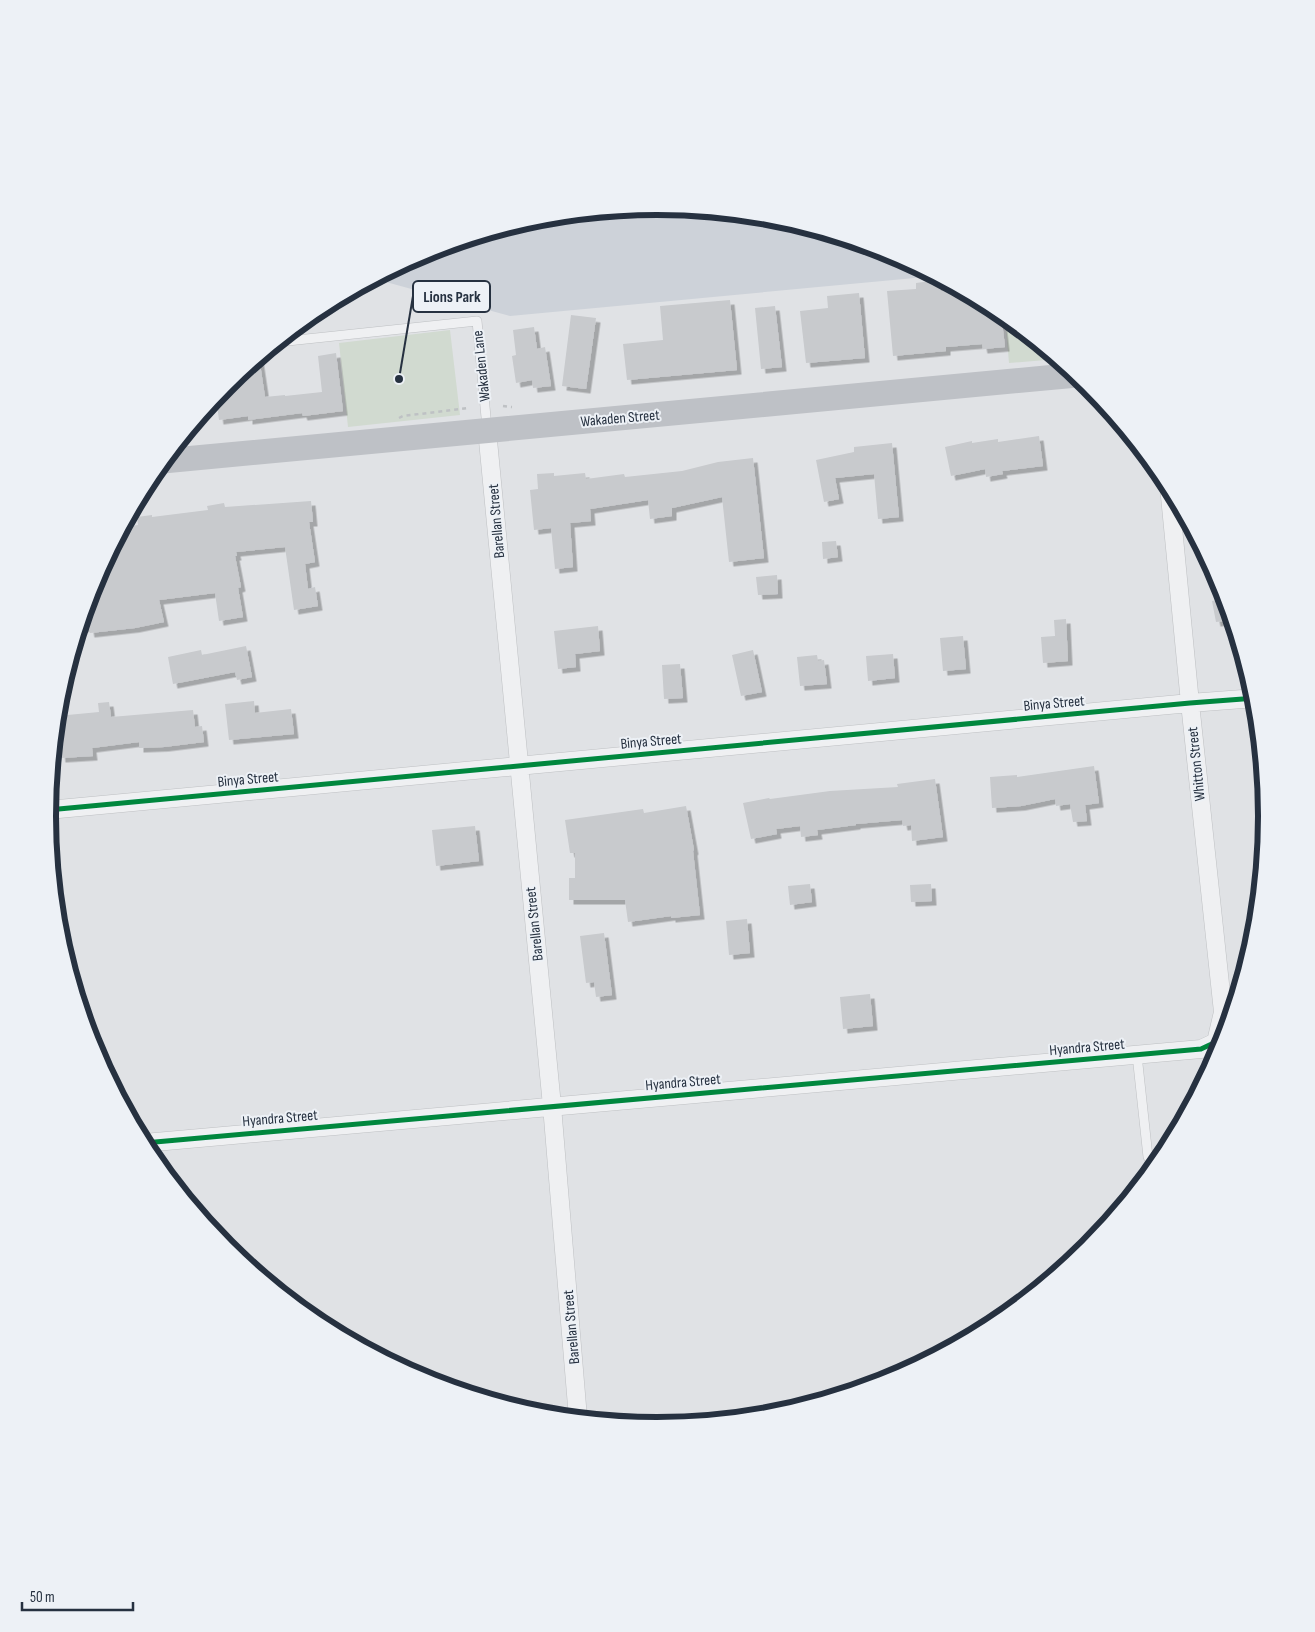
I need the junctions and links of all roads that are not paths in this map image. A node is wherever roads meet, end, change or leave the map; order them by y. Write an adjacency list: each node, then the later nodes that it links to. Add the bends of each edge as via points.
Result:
1 (289, 341): 3 (lane, Wakaden Lane, via 477,321)
2 (1067, 376): 3 (street, Wakaden Street)
3 (487, 430): 4 (street, Wakaden Street); 8 (street, Barellan Street)
4 (173, 460)
5 (1172, 505): 7 (street, Whitton Street)
6 (1247, 699): 7 (street, Binya Street)
7 (1190, 703): 8 (street, Binya Street); 10 (street, Whitton Street, via 1223,1012)
8 (519, 767): 9 (street, Binya Street); 13 (street, Barellan Street)
9 (56, 809)
10 (1222, 1023)
11 (1213, 1046): 12 (street, Hyandra Street)
12 (1137, 1055): 13 (street, Hyandra Street); 15 (lane)
13 (552, 1106): 14 (street, Hyandra Street); 16 (street, Barellan Street)
14 (153, 1142)
15 (1150, 1160)
16 (577, 1412)

